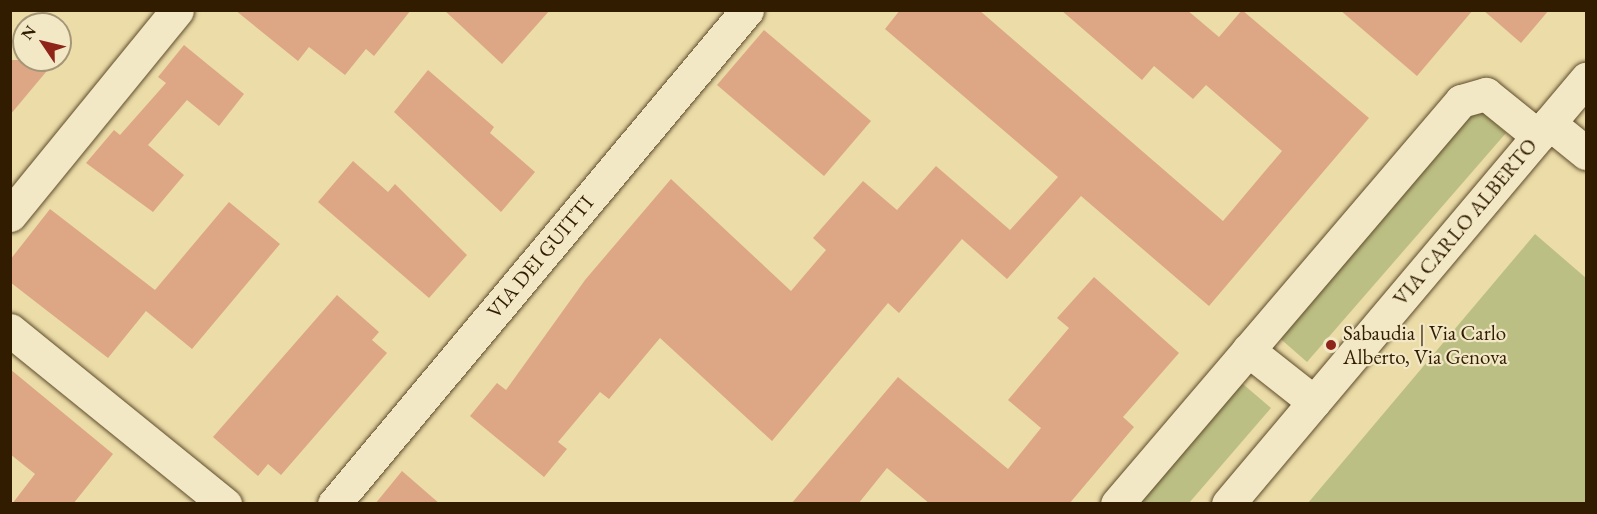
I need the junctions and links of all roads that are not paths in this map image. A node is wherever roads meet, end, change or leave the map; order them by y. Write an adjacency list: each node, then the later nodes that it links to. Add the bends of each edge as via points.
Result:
1 (177, 10): 6 (street)
2 (747, 10): 11 (street, VIA DEI GUITTI)
3 (1587, 79): 4 (street, VIA CARLO ALBERTO)
4 (1544, 130): 5 (street); 8 (street, via 1495,98 1468,95); 9 (street, VIA CARLO ALBERTO)
5 (1587, 153)
6 (10, 215)
7 (10, 330): 10 (street)
8 (1248, 350): 9 (street); 12 (street)
9 (1314, 402): 13 (street, VIA CARLO ALBERTO)
10 (225, 504)
11 (333, 504)
12 (1117, 504)
13 (1228, 504)

